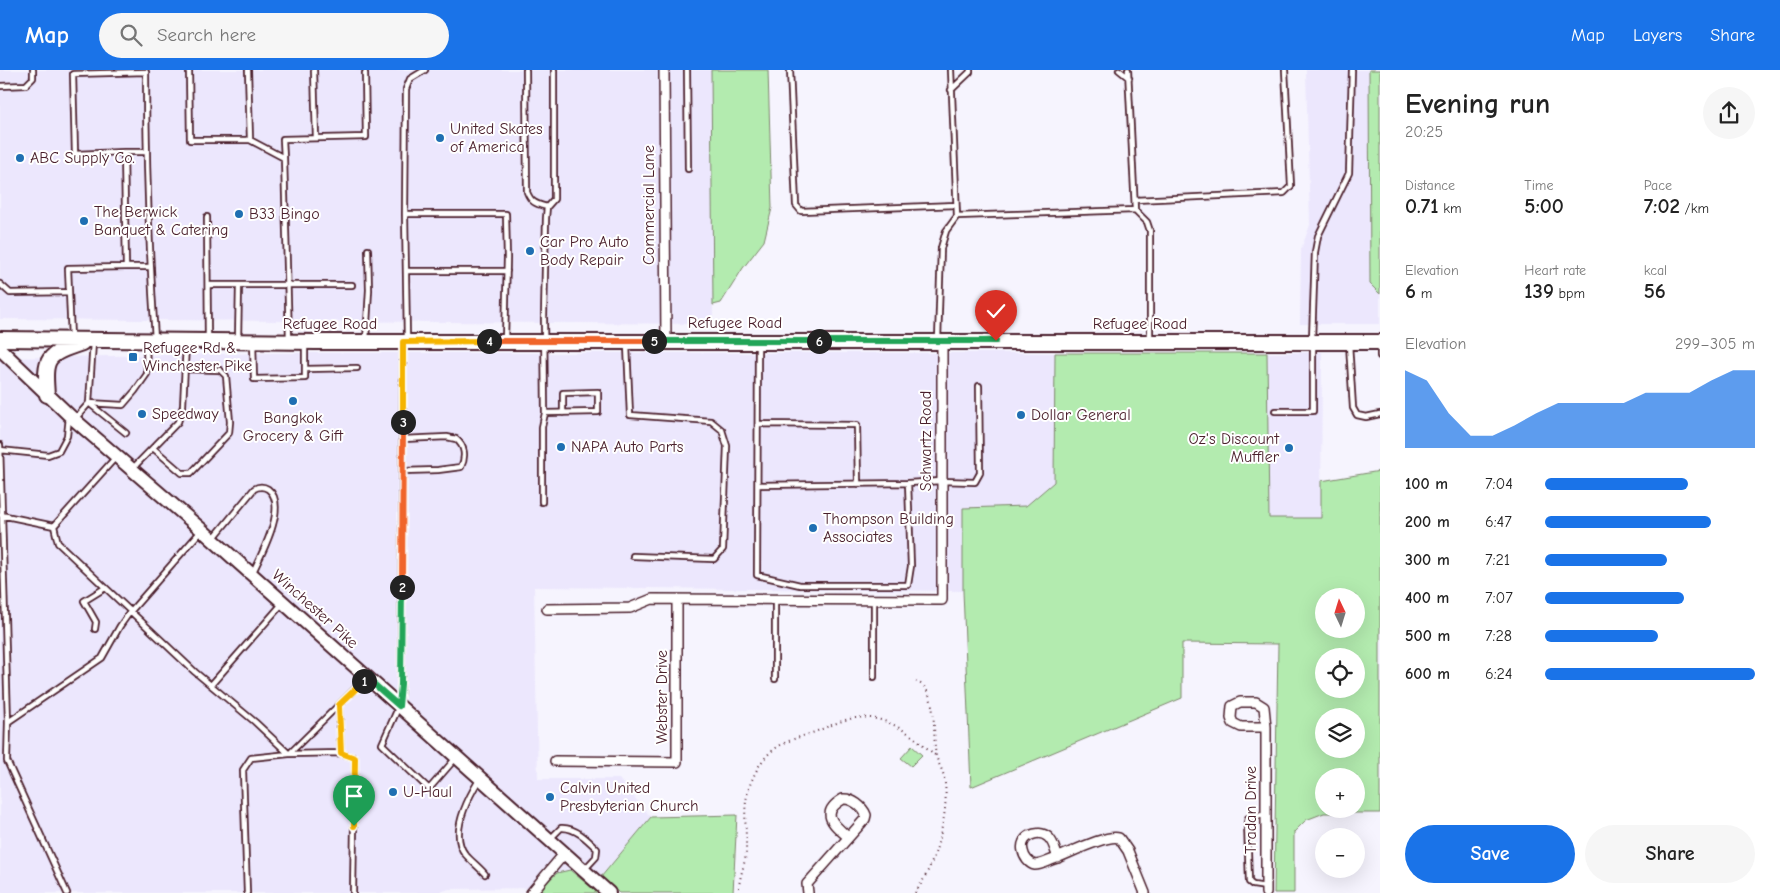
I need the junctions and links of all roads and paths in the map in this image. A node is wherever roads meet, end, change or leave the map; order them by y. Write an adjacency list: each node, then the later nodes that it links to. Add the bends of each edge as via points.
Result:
1 (34, 70): 19 (lane, via 34,78 26,85)
2 (189, 70): 22 (lane, via 190,140)
3 (248, 70): 22 (lane)
4 (314, 70): 21 (lane)
5 (425, 70): 31 (lane, via 410,80 406,90)
6 (526, 70): 29 (lane, via 527,192 534,204)
7 (554, 70): 29 (lane, via 554,199)
8 (664, 70): 56 (street, Commercial Lane)
9 (687, 70): 26 (lane)
10 (790, 70): 28 (lane, via 796,205 801,211)
11 (951, 70): 20 (lane)
12 (970, 70): 20 (lane)
13 (1119, 70): 18 (lane)
14 (1128, 70): 18 (lane)
15 (1285, 70): 27 (lane, via 1291,186 1284,192)
16 (1352, 70): 64 (lane, via 1350,173 1318,236)
17 (365, 73): 21 (lane, via 366,138)
18 (1129, 78): 27 (lane)
19 (0, 86)
20 (952, 90): 28 (lane)
21 (316, 138): 25 (lane, via 283,139)
22 (250, 140): 25 (lane)
23 (124, 152): 24 (lane); 24 (lane, via 75,154 73,74 146,72); 36 (lane)
24 (146, 152): 35 (lane)
25 (284, 158): 42 (lane)
26 (688, 169)
27 (1135, 200): 30 (lane)
28 (956, 205): 32 (lane)
29 (547, 207): 54 (lane)
30 (1136, 210): 32 (lane); 59 (lane, via 1150,231)
31 (405, 214): 37 (lane); 38 (lane, via 506,214)
32 (957, 216): 58 (lane, via 946,231 941,248)
33 (207, 217): 40 (lane)
34 (368, 250): 62 (lane)
35 (150, 267): 36 (lane); 48 (lane)
36 (126, 268): 44 (lane, via 68,268)
37 (406, 271): 38 (lane); 63 (lane)
38 (507, 271): 53 (lane)
39 (0, 284): 44 (lane, via 10,293)
40 (208, 285): 41 (lane); 50 (lane)
41 (239, 285): 42 (lane); 51 (lane)
42 (288, 285): 43 (lane); 60 (lane)
43 (352, 285)
44 (69, 292): 46 (lane)
45 (0, 339): 46 (main road, Refugee Road)
46 (72, 340): 47 (main road, Refugee Road)
47 (93, 340): 48 (main road, Refugee Road); 73 (main road, via 54,353 45,370); 74 (lane)
48 (151, 340): 49 (main road, Refugee Road); 74 (lane, via 147,374 123,405)
49 (186, 341): 50 (main road, Refugee Road); 70 (lane)
50 (208, 341): 51 (main road, Refugee Road)
51 (238, 341): 52 (main road, Refugee Road)
52 (253, 341): 60 (main road, Refugee Road); 71 (lane, via 254,379 305,378)
53 (505, 341): 54 (main road, Refugee Road); 63 (main road, Refugee Road)
54 (544, 341): 55 (main road, Refugee Road); 76 (lane)
55 (626, 341): 56 (main road, Refugee Road); 98 (lane, via 630,415 710,421 722,430 727,446 723,549 714,559)
56 (666, 341): 57 (main road, Refugee Road)
57 (758, 341): 58 (main road, Refugee Road); 80 (lane)
58 (940, 341): 59 (main road, Refugee Road); 89 (street, Schwartz Road)
59 (1150, 341): 64 (main road, Refugee Road)
60 (289, 342): 61 (main road, Refugee Road)
61 (305, 342): 62 (main road, Refugee Road); 71 (lane)
62 (366, 342): 63 (main road, Refugee Road)
63 (405, 342): 82 (lane)
64 (1313, 342): 65 (main road, Refugee Road); 75 (lane, via 1313,410)
65 (1349, 342): 66 (main road, Refugee Road); 78 (lane, via 1353,408 1357,415 1366,417)
66 (1380, 342): 68 (lane)
67 (0, 349): 73 (main road, Winchester Pike)
68 (1380, 356)
69 (358, 368): 71 (lane)
70 (184, 369): 84 (lane, via 183,406 178,422); 84 (lane, via 220,370 226,376 229,433 191,473 182,474)
71 (305, 369)
72 (979, 386): 89 (lane, via 980,473 975,482)
73 (47, 395): 79 (main road, Winchester Pike)
74 (89, 403): 79 (lane); 81 (lane)
75 (1275, 411)
76 (545, 412): 77 (lane); 93 (lane)
77 (564, 412): 77 (lane, via 598,412 598,392 563,393)
78 (1380, 414)
79 (72, 418): 85 (lane, via 59,451 48,455); 86 (main road, Winchester Pike)
80 (758, 424): 91 (lane, via 858,425); 92 (lane)
81 (126, 433)
82 (403, 439): 88 (lane); 88 (lane, via 456,438 465,460 461,467 452,470)
83 (0, 445): 85 (lane)
84 (153, 448): 87 (lane)
85 (0, 450): 94 (lane)
86 (116, 457): 87 (main road, Winchester Pike); 95 (lane)
87 (132, 470): 96 (main road, Winchester Pike)
88 (403, 471): 114 (lane)
89 (941, 481): 90 (lane); 103 (street, Schwartz Road, via 942,600)
90 (908, 483): 91 (lane); 92 (lane, via 911,566 908,585 800,585 758,575)
91 (858, 484): 92 (lane)
92 (758, 485)
93 (542, 502)
94 (1, 515): 95 (lane); 115 (lane)
95 (54, 526): 100 (lane, via 58,543)
96 (202, 530): 97 (main road, Winchester Pike); 106 (lane)
97 (213, 540): 99 (main road, Winchester Pike); 99 (lane, via 254,489 264,487 272,493 276,500 271,533)
98 (633, 556)
99 (252, 575): 104 (main road, Winchester Pike)
100 (105, 588): 106 (lane); 107 (lane, via 84,601 96,622)
101 (677, 600): 102 (street); 105 (street, via 652,599 630,608); 121 (street, Webster Drive, via 677,762)
102 (775, 601): 103 (street); 110 (lane)
103 (874, 601): 108 (lane)
104 (283, 603): 109 (main road, Winchester Pike); 112 (lane)
105 (547, 609)
106 (130, 612): 112 (lane); 115 (lane, via 102,658)
107 (95, 628)
108 (874, 677)
109 (367, 678): 113 (lane); 114 (main road, Winchester Pike)
110 (775, 678)
111 (916, 682): 119 (path, via 925,687 931,702)
112 (211, 685): 118 (lane)
113 (339, 705): 117 (lane); 118 (lane)
114 (399, 706): 120 (main road, Winchester Pike); 120 (lane, via 382,744 429,789)
115 (8, 722): 131 (lane, via 7,761)
116 (1266, 727): 123 (street, Tradan Drive)
117 (341, 753): 118 (lane); 133 (lane, via 355,758)
118 (290, 754): 132 (lane, via 251,758 243,770)
119 (936, 756): 136 (path, via 906,731 867,718 842,721 778,745 759,767 745,797 746,852); 138 (path, via 945,784 943,822 930,866)
120 (456, 757): 122 (main road, Winchester Pike)
121 (555, 761)
122 (480, 778): 125 (main road, Winchester Pike); 129 (lane, via 463,812 459,833 464,852)
123 (1266, 815): 130 (street, Tradan Drive); 130 (lane, via 1248,818 1247,822 1249,882)
124 (848, 837): 124 (street, via 830,819 832,809 843,799 852,801 866,815); 137 (street, via 807,884)
125 (549, 840): 126 (main road, Winchester Pike); 128 (lane, via 561,828 569,827 588,839 597,849 596,857)
126 (564, 854): 128 (main road, Winchester Pike); 134 (street)
127 (1058, 858): 139 (street, via 1106,838 1119,838 1128,851)
128 (584, 870): 135 (main road, Winchester Pike)
129 (485, 874)
130 (1266, 890)
131 (68, 893)
132 (247, 893)
133 (353, 893)
134 (531, 893)
135 (609, 893)
136 (739, 893)
137 (808, 893)
138 (915, 893)
139 (1145, 893)

